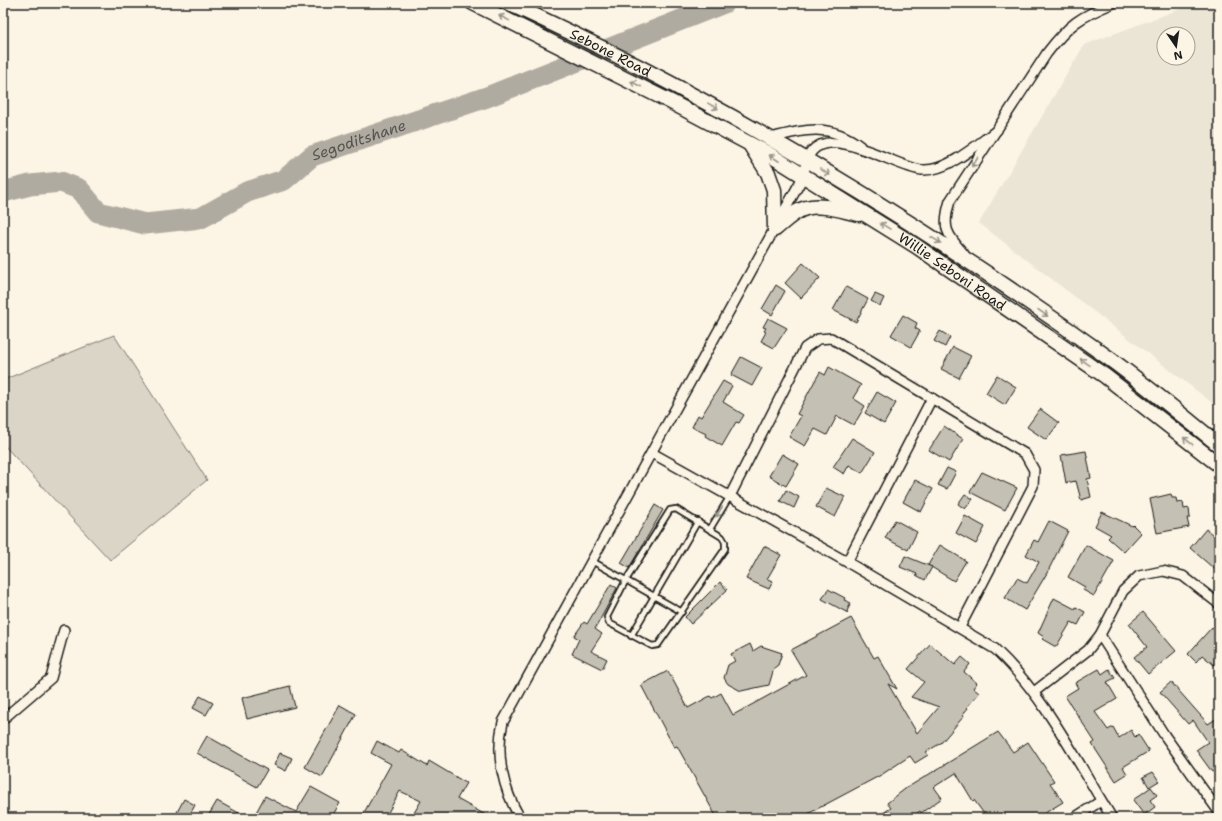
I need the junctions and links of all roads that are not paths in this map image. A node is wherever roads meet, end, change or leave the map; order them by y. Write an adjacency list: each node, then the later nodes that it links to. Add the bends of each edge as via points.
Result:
1 (473, 3): 5 (main road, Sebone Road, one-way to 1)
2 (508, 3): 4 (main road, Sebone Road)
3 (1113, 3): 6 (street, via 1086,14 1063,32)
4 (679, 88): 7 (main road, Willie Seboni Road, one-way to 7)
5 (671, 102): 8 (main road, Willie Seboni Road)
6 (997, 130): 9 (street, via 956,159 936,168 923,170); 14 (street, one-way to 14, via 950,201 945,218 951,238)
7 (771, 138): 9 (street, via 788,133 824,130 846,136); 10 (main road, Willie Seboni Road)
8 (750, 144): 11 (main road, Willie Seboni Road, one-way to 8); 13 (main road, via 768,173 774,190)
9 (860, 146): 10 (street, via 824,144 812,151)
10 (807, 161): 11 (street); 14 (main road, Willie Seboni Road, one-way to 14)
11 (803, 177): 12 (main road, Willie Seboni Road); 13 (street)
12 (869, 217): 13 (main road, via 822,207 806,208); 18 (main road, Willie Seboni Road, one-way to 12, via 1105,376 916,246)
13 (775, 229): 17 (street)
14 (971, 262): 16 (main road, Willie Seboni Road, one-way to 16, via 1111,360)
15 (932, 398): 19 (street, via 831,338 818,339 805,348); 23 (street); 28 (street, via 1025,454 1034,470 1033,486)
16 (1219, 444)
17 (652, 453): 19 (street); 22 (street)
18 (1219, 465)
19 (730, 496): 21 (lane, one-way to 21); 23 (street)
20 (698, 521): 21 (lane); 24 (lane, via 681,510 670,510); 25 (lane)
21 (710, 529): 27 (lane, via 722,537 725,549)
22 (592, 561): 24 (lane); 36 (street, via 503,722 499,738 500,761 505,784)
23 (847, 562): 28 (street)
24 (626, 580): 25 (lane); 31 (lane, via 607,617 608,621)
25 (654, 596): 27 (lane); 31 (lane)
26 (1219, 604): 30 (street, via 1183,576 1164,571 1139,576 1123,591)
27 (682, 612): 31 (lane, via 655,646)
28 (960, 627): 32 (street, via 995,649)
29 (64, 630): 33 (street, via 51,678)
30 (1100, 635): 32 (street, via 1088,650); 35 (street, via 1165,736)
31 (631, 636)
32 (1034, 692): 34 (street)
33 (3, 718)
34 (1101, 801): 37 (street); 38 (street)
35 (1219, 812)
36 (520, 818)
37 (1074, 818)
38 (1112, 818)

